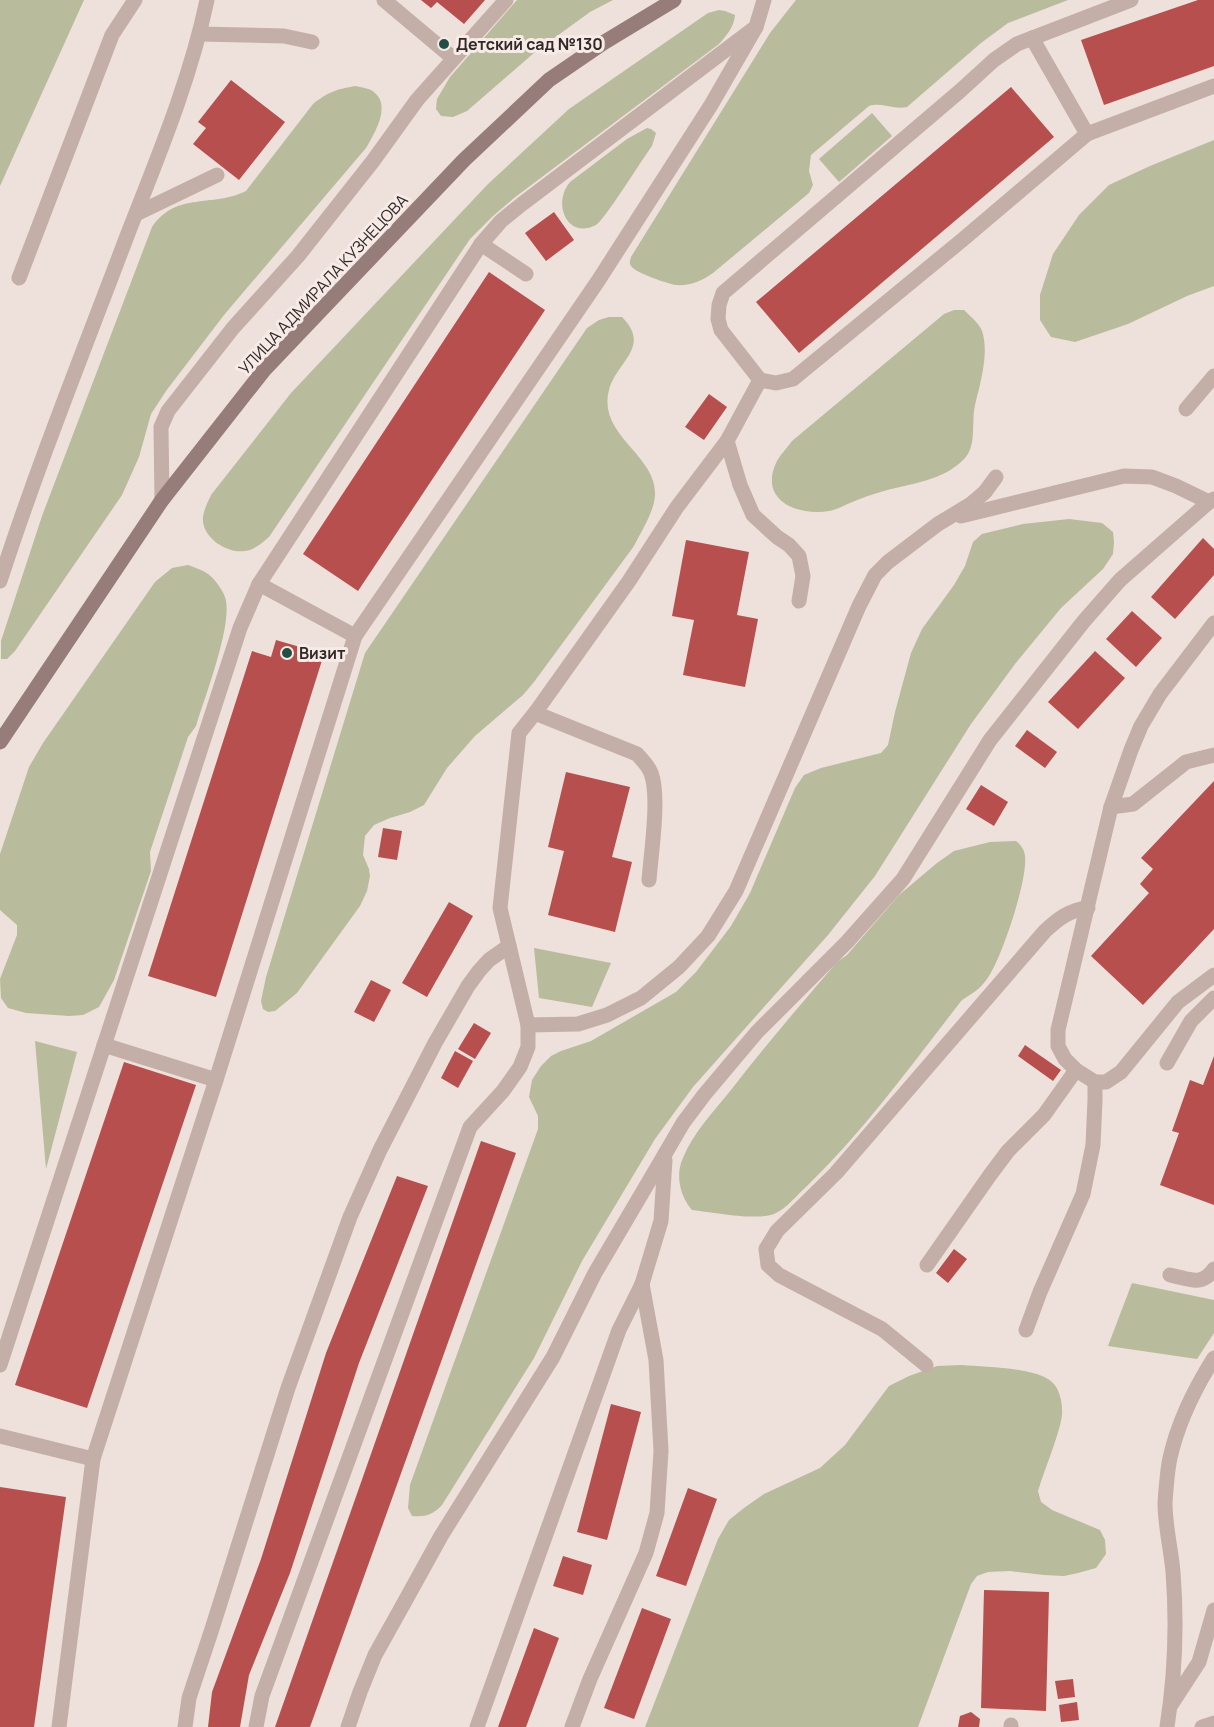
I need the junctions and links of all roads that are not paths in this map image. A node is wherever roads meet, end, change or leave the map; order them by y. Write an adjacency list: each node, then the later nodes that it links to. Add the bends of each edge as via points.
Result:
1 (135, 0): 19 (street, via 112,35)
2 (207, 0): 9 (street)
3 (384, 0): 12 (street)
4 (506, 0): 12 (street)
5 (674, 0): 26 (main road, УЛИЦА АДМИРАЛА КУЗНЕЦОВА, via 549,80 464,160 264,370)
6 (764, 0): 8 (street)
7 (1131, 0): 10 (street)
8 (756, 27): 17 (street, via 522,204); 32 (street, via 598,281)
9 (200, 34): 11 (street, via 284,36); 16 (street)
10 (1032, 38): 14 (street); 21 (street, via 994,60 723,293 718,312 721,330)
11 (312, 42)
12 (453, 58): 26 (street, via 298,256 233,328 168,411 161,427)
13 (1214, 86): 14 (street)
14 (1087, 134): 21 (street, via 794,379 776,383)
15 (217, 175): 16 (street)
16 (136, 213): 28 (street)
17 (480, 244): 18 (street); 29 (street)
18 (526, 274)
19 (19, 278)
20 (1214, 376): 22 (street)
21 (760, 380): 23 (street)
22 (1186, 409)
23 (727, 441): 30 (street, via 753,515 799,556 803,576); 33 (street)
24 (996, 477): 27 (street, via 985,492)
25 (1211, 500): 27 (street, via 1152,477 1124,476); 48 (street, via 1120,580 1084,621 990,740 903,879 757,1032 704,1095)
26 (162, 501): 34 (main road, УЛИЦА АДМИРАЛА КУЗНЕЦОВА)
27 (949, 519): 42 (street, via 888,561 875,575 736,891 708,936 641,998 607,1015 578,1024)
28 (0, 581)
29 (259, 584): 32 (street); 43 (street, via 240,628)
30 (799, 601)
31 (1214, 623): 36 (street, via 1160,694 1141,726)
32 (355, 636): 46 (street)
33 (535, 713): 37 (street, via 637,754 645,763 651,773 655,803); 39 (street, via 519,732 500,908)
34 (0, 742)
35 (1214, 754): 36 (street, via 1186,762 1133,804)
36 (1111, 807): 38 (street)
37 (649, 880)
38 (1088, 908): 45 (street, via 1058,1030 1058,1046); 56 (street, via 1064,915 1045,931 836,1173 777,1231 766,1249 768,1265 778,1275 882,1329)
39 (509, 946): 42 (street); 63 (street, via 489,960 468,986 380,1150 350,1217 288,1388 189,1698)
40 (1213, 978): 47 (street, via 1178,1002 1121,1072 1106,1082)
41 (1214, 998): 44 (street, via 1191,1021)
42 (528, 1025): 64 (street, via 528,1047 520,1067 470,1127 262,1696)
43 (104, 1045): 46 (street); 55 (street)
44 (1167, 1064)
45 (1076, 1070): 47 (street); 49 (street, via 1044,1115 1008,1151)
46 (216, 1080): 58 (street)
47 (1095, 1082): 53 (street, via 1093,1145 1083,1194)
48 (665, 1154): 52 (street, via 661,1221); 65 (street, via 595,1273 553,1356 441,1536 375,1655)
49 (927, 1265)
50 (1214, 1269): 51 (street, via 1209,1277 1197,1281)
51 (1170, 1275)
52 (642, 1284): 66 (street, via 620,1330); 67 (street, via 656,1360 661,1451 657,1513 646,1553)
53 (1026, 1330)
54 (1214, 1358): 60 (street, via 1196,1386 1170,1459 1165,1505 1176,1631)
55 (0, 1365)
56 (926, 1365)
57 (0, 1436): 58 (street)
58 (93, 1459): 62 (street)
59 (1214, 1610): 60 (street, via 1199,1662)
60 (1171, 1704): 68 (street)
61 (1214, 1723): 69 (street)
62 (58, 1727)
63 (185, 1727)
64 (256, 1727)
65 (348, 1727)
66 (477, 1727)
67 (572, 1727)
68 (1167, 1727)
69 (1202, 1727)

